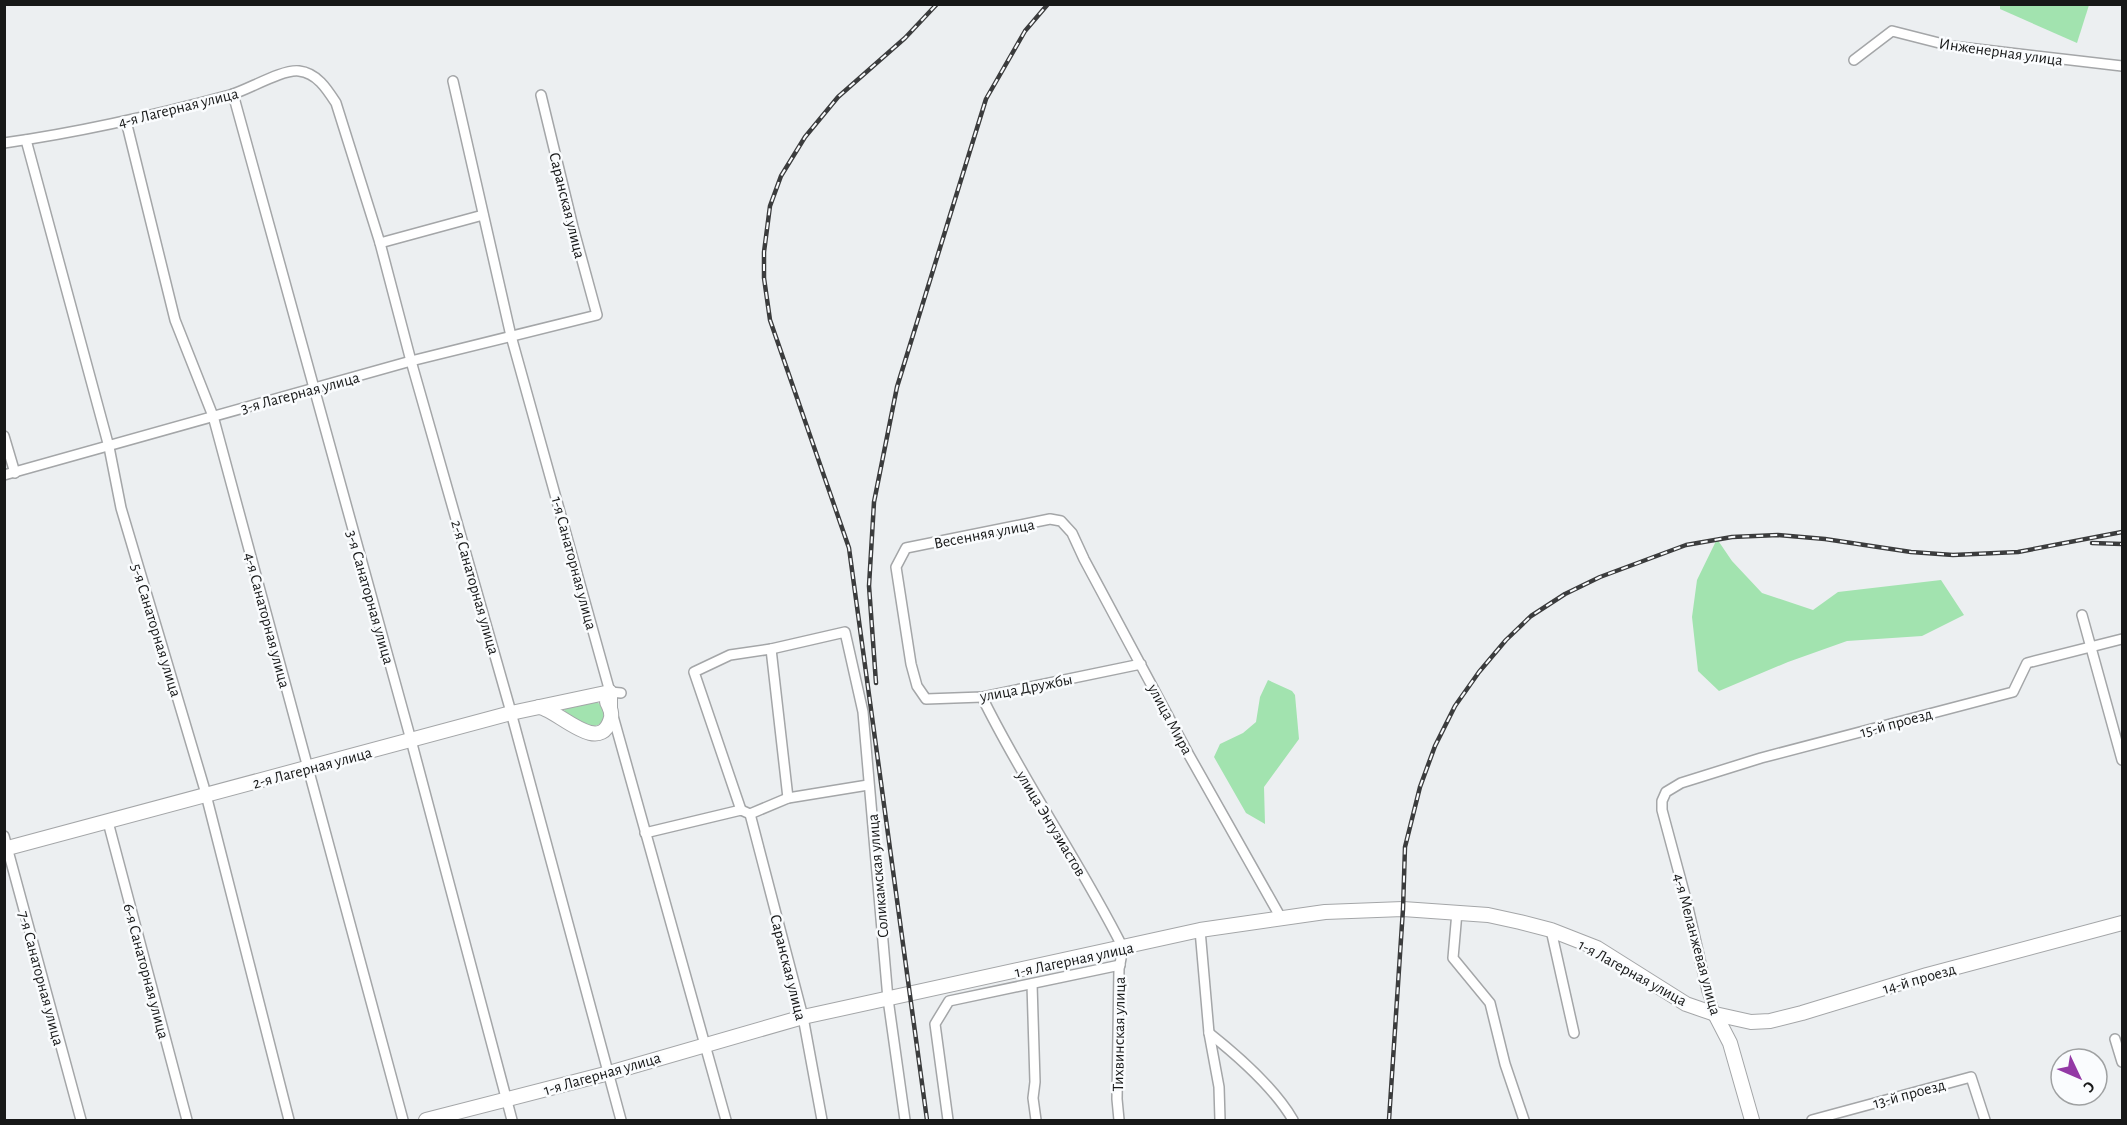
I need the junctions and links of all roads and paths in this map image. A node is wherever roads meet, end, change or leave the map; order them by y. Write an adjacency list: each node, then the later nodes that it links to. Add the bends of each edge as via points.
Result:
1 (1854, 60): 2 (street, Инженерная улица, via 1892,31 1951,46)
2 (2122, 66)
3 (453, 81): 10 (street, 1-я Санаторная улица)
4 (233, 94): 6 (street, 4-я Лагерная улица, via 299,71 312,75); 7 (street, 4-я Лагерная улица); 15 (street, 3-я Санаторная улица)
5 (541, 95): 12 (street, Саранская улица)
6 (336, 103): 11 (street, 2-я Санаторная улица)
7 (126, 121): 8 (street, 4-я Лагерная улица); 16 (street, 4-я Санаторная улица, via 175,320)
8 (26, 140): 9 (street, 4-я Лагерная улица); 18 (street, 5-я Санаторная улица)
9 (4, 143)
10 (483, 216): 11 (street); 13 (street, 1-я Санаторная улица)
11 (380, 243): 14 (street, 2-я Санаторная улица)
12 (597, 315): 13 (street, 3-я Лагерная улица)
13 (511, 336): 14 (street, 3-я Лагерная улица); 28 (street, 1-я Санаторная улица)
14 (411, 362): 15 (street, 3-я Лагерная улица); 33 (street, 2-я Санаторная улица)
15 (313, 389): 16 (street, 3-я Лагерная улица); 34 (street, 3-я Санаторная улица)
16 (213, 416): 18 (street, 3-я Лагерная улица); 36 (street, 4-я Санаторная улица)
17 (4, 436): 19 (street)
18 (109, 447): 19 (street, 3-я Лагерная улица); 38 (street, 5-я Санаторная улица, via 121,508)
19 (15, 472): 20 (street, 3-я Лагерная улица)
20 (4, 475)
21 (1061, 521): 26 (street, улица Мира, via 1072,532); 27 (street, Весенняя улица, via 1050,519 906,548 896,567)
22 (2082, 615): 24 (street)
23 (2122, 639): 24 (street, 15-й проезд)
24 (2091, 647): 35 (street); 40 (street, 15-й проезд, via 2027,663 2013,692 1741,764 1681,783 1666,792)
25 (771, 649): 37 (street, Соликамская улица, via 845,632 863,712); 39 (street); 41 (street, Саранская улица, via 730,655 694,672)
26 (1141, 663): 30 (street, улица Дружбы); 46 (street, улица Мира)
27 (916, 686): 30 (street, улица Дружбы, via 926,699)
28 (616, 692): 29 (main road, 2-я Лагерная улица); 32 (main road, 1-я Санаторная улица)
29 (590, 695): 31 (main road, 2-я Лагерная улица); 32 (main road, via 603,698)
30 (982, 697): 50 (street, улица Энтузиастов)
31 (539, 708): 32 (main road, via 551,710 567,723 591,733 607,726); 33 (main road, 2-я Лагерная улица)
32 (610, 708): 43 (street, 1-я Санаторная улица)
33 (511, 713): 34 (main road, 2-я Лагерная улица); 61 (street, 2-я Санаторная улица)
34 (411, 740): 36 (main road, 2-я Лагерная улица); 62 (street, 3-я Санаторная улица)
35 (2122, 760)
36 (307, 768): 38 (main road, 2-я Лагерная улица); 66 (street, 4-я Санаторная улица)
37 (868, 786): 39 (street); 53 (street, Соликамская улица)
38 (207, 795): 42 (main road, 2-я Лагерная улица); 65 (street, 5-я Санаторная улица)
39 (788, 798): 41 (street)
40 (1662, 801): 54 (street, 4-я Меланжевая улица)
41 (745, 812): 43 (street); 55 (street, Саранская улица)
42 (108, 822): 44 (main road, 2-я Лагерная улица); 64 (street, 6-я Санаторная улица)
43 (645, 833): 59 (street, 1-я Санаторная улица)
44 (5, 845): 63 (street, 7-я Санаторная улица)
45 (1457, 912): 46 (main road, 1-я Лагерная улица, via 1364,910); 49 (main road, 1-я Лагерная улица); 78 (street, via 1453,957 1490,1003)
46 (1281, 918): 48 (main road, 1-я Лагерная улица)
47 (2122, 923): 54 (main road, 14-й проезд, via 1770,1021 1751,1023)
48 (1200, 930): 50 (main road, 1-я Лагерная улица); 56 (street)
49 (1551, 930): 54 (main road, 1-я Лагерная улица, via 1597,948 1686,1004); 57 (street)
50 (1123, 948): 51 (street, Тихвинская улица); 53 (main road, 1-я Лагерная улица)
51 (1120, 965): 52 (street); 75 (street, Тихвинская улица)
52 (1032, 984): 73 (street, via 949,1001 935,1024); 74 (street)
53 (888, 999): 55 (main road, 1-я Лагерная улица); 72 (street, Соликамская улица)
54 (1715, 1014): 79 (main road, 4-я Меланжевая улица, via 1730,1043)
55 (803, 1017): 59 (main road, 1-я Лагерная улица); 71 (street, Саранская улица)
56 (1209, 1033): 76 (street, via 1219,1087); 77 (street, via 1270,1090)
57 (1574, 1033)
58 (2115, 1040): 60 (street)
59 (705, 1044): 61 (main road, 1-я Лагерная улица); 70 (street, 1-я Санаторная улица)
60 (2122, 1062)
61 (609, 1073): 62 (main road, 1-я Лагерная улица); 69 (street, 2-я Санаторная улица)
62 (506, 1100): 67 (main road, 1-я Лагерная улица); 68 (street, 3-я Санаторная улица)
63 (81, 1120)
64 (186, 1120)
65 (289, 1120)
66 (403, 1120)
67 (426, 1120)
68 (512, 1120)
69 (621, 1120)
70 (726, 1120)
71 (822, 1120)
72 (905, 1120)
73 (948, 1120)
74 (1035, 1120)
75 (1119, 1120)
76 (1220, 1120)
77 (1293, 1120)
78 (1524, 1120)
79 (1752, 1120)
80 (1812, 1120): 81 (street, 13-й проезд, via 1971,1077)
81 (1985, 1120)

